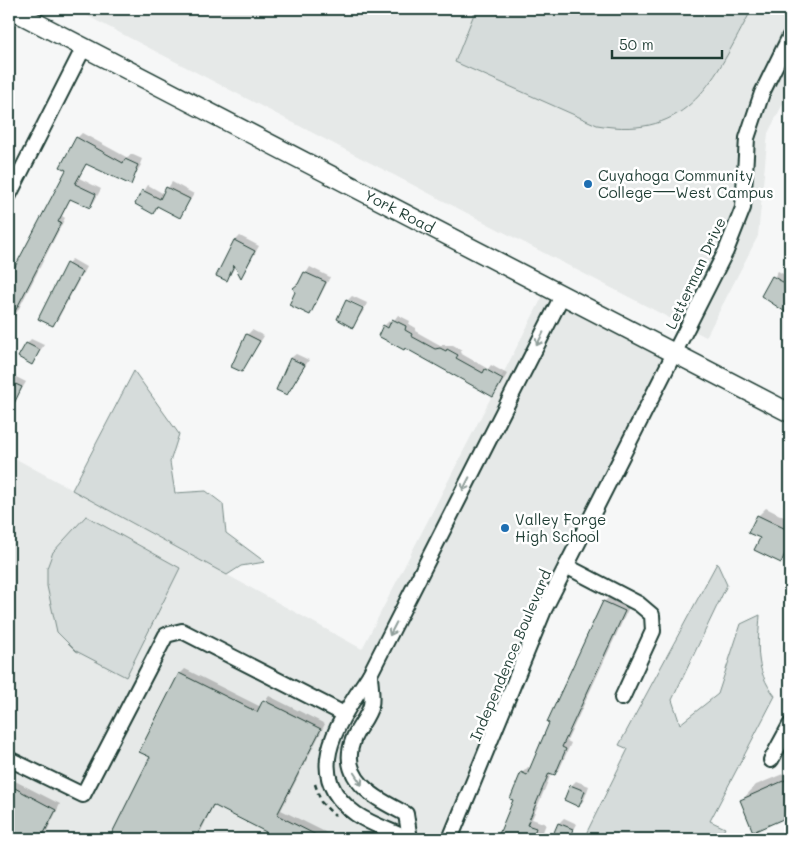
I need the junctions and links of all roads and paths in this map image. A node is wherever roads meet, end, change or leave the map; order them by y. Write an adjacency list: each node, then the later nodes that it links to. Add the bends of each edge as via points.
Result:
1 (10, 9): 3 (main road, York Road)
2 (790, 36): 6 (street, Letterman Drive, via 762,93 747,138 744,208)
3 (84, 47): 4 (street); 5 (main road, York Road)
4 (9, 195)
5 (562, 296): 6 (main road, York Road); 9 (street, one-way to 9)
6 (674, 354): 7 (main road, York Road); 8 (street, Independence Boulevard)
7 (790, 413)
8 (566, 566): 10 (street, via 638,604 652,615 653,631); 16 (street, Independence Boulevard, via 544,610)
9 (370, 674): 11 (street); 15 (street, one-way to 15, via 371,705 352,741 350,761 355,776 368,793 406,814)
10 (622, 698)
11 (344, 714): 13 (street, via 182,631 166,635 83,796); 15 (street, via 329,746 326,760 328,778 339,797 356,814)
12 (790, 724): 14 (street)
13 (9, 759)
14 (771, 760)
15 (409, 839)
16 (450, 839)

